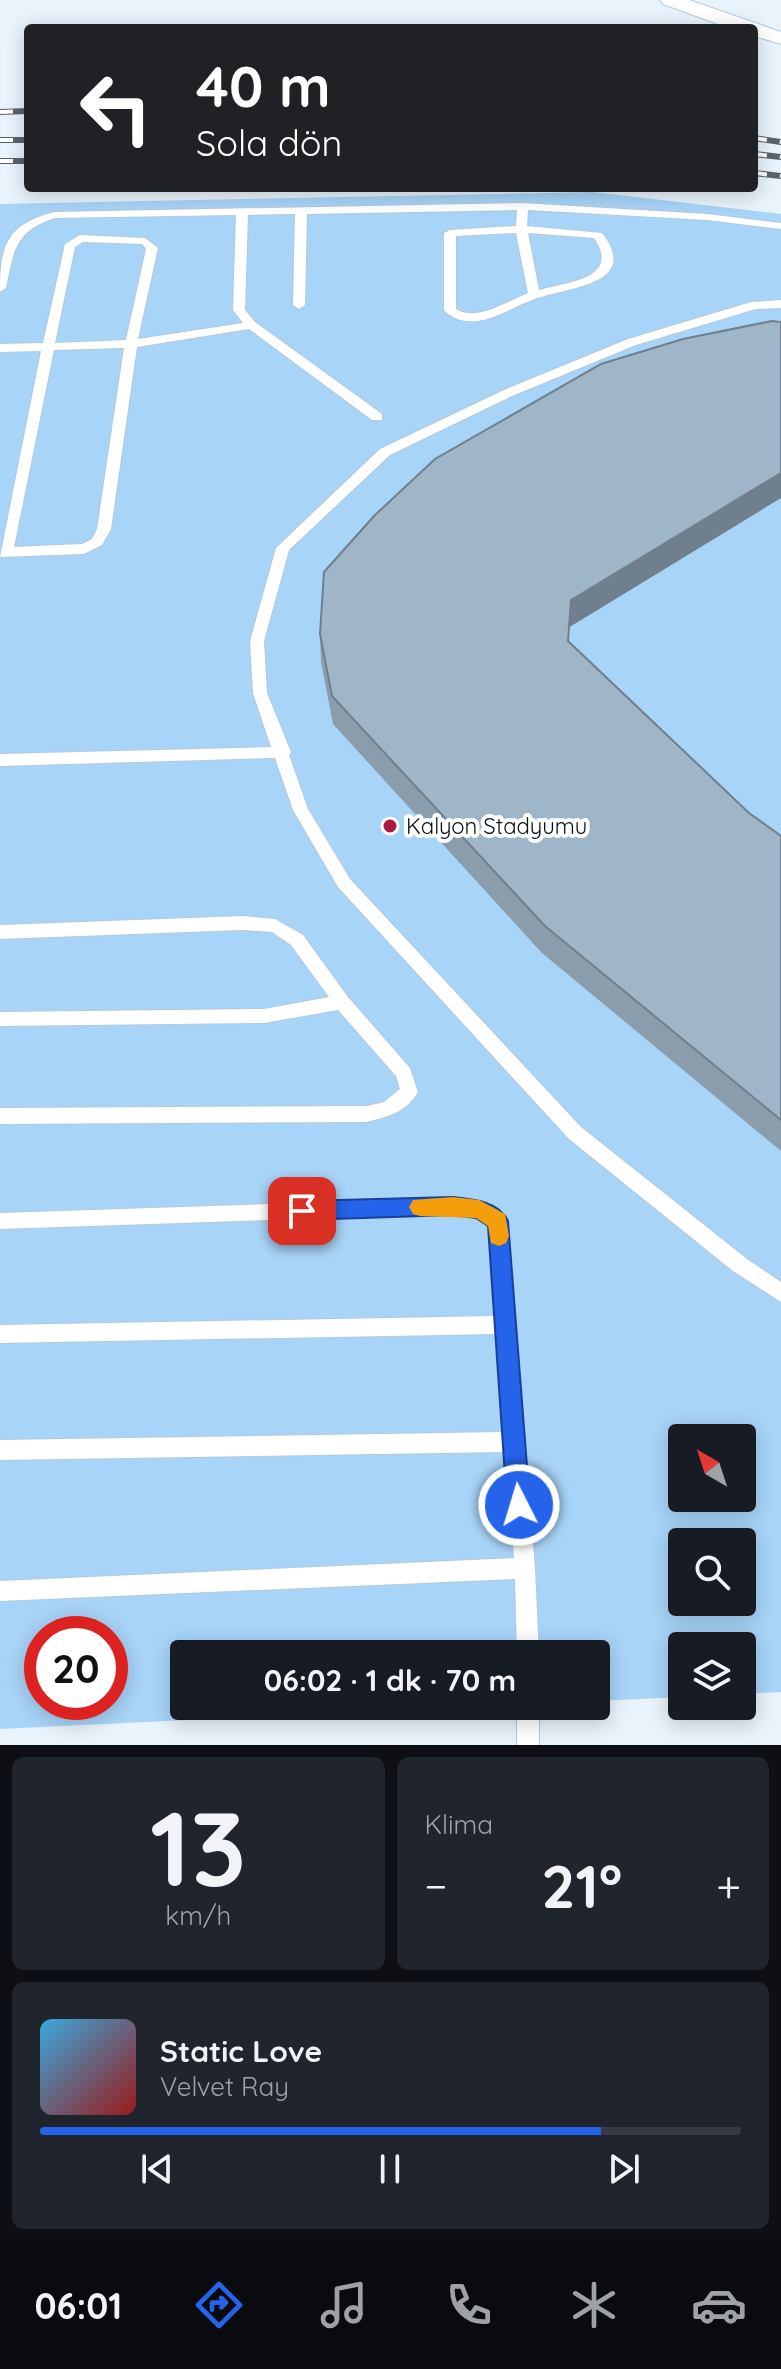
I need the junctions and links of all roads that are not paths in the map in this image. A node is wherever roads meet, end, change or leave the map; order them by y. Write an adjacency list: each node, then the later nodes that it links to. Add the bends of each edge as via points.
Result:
1 (670, 0): 2 (street)
2 (737, 24)
3 (758, 31): 4 (street)
4 (781, 38)
5 (523, 206): 6 (lane); 8 (lane); 9 (lane)
6 (301, 211): 7 (lane); 13 (lane)
7 (242, 212): 10 (lane, via 54,215 33,220 9,244); 14 (lane, via 239,310)
8 (781, 226)
9 (521, 229): 11 (lane); 11 (lane, via 585,232 606,244 609,261 598,277); 11 (lane, via 450,233 450,310 478,317)
10 (0, 288)
11 (534, 295)
12 (781, 304): 20 (lane, via 755,305 632,342 385,452 283,548 257,641 260,693)
13 (299, 305)
14 (251, 325): 15 (lane); 18 (lane)
15 (131, 344): 16 (lane); 16 (lane, via 152,248 145,241 80,238 69,246); 19 (lane, via 104,529 97,542 84,549)
16 (47, 346): 17 (lane); 19 (lane)
17 (0, 348)
18 (377, 417)
19 (3, 552)
20 (283, 752): 21 (lane); 27 (lane, via 301,810 344,883 434,981 575,1133)
21 (0, 760)
22 (0, 932): 23 (lane, via 275,926 297,940)
23 (342, 1002): 24 (lane, via 264,1016); 25 (lane, via 404,1073 409,1092 389,1109 367,1114)
24 (0, 1019)
25 (0, 1116)
26 (0, 1221): 28 (lane, via 453,1206 479,1210 498,1221)
27 (781, 1293)
28 (504, 1325): 29 (lane); 30 (lane)
29 (0, 1334)
30 (513, 1442): 31 (lane); 32 (lane)
31 (0, 1450)
32 (525, 1568): 33 (lane); 34 (lane)
33 (0, 1591)
34 (528, 1640)
35 (528, 1720): 36 (lane)
36 (528, 1745)

